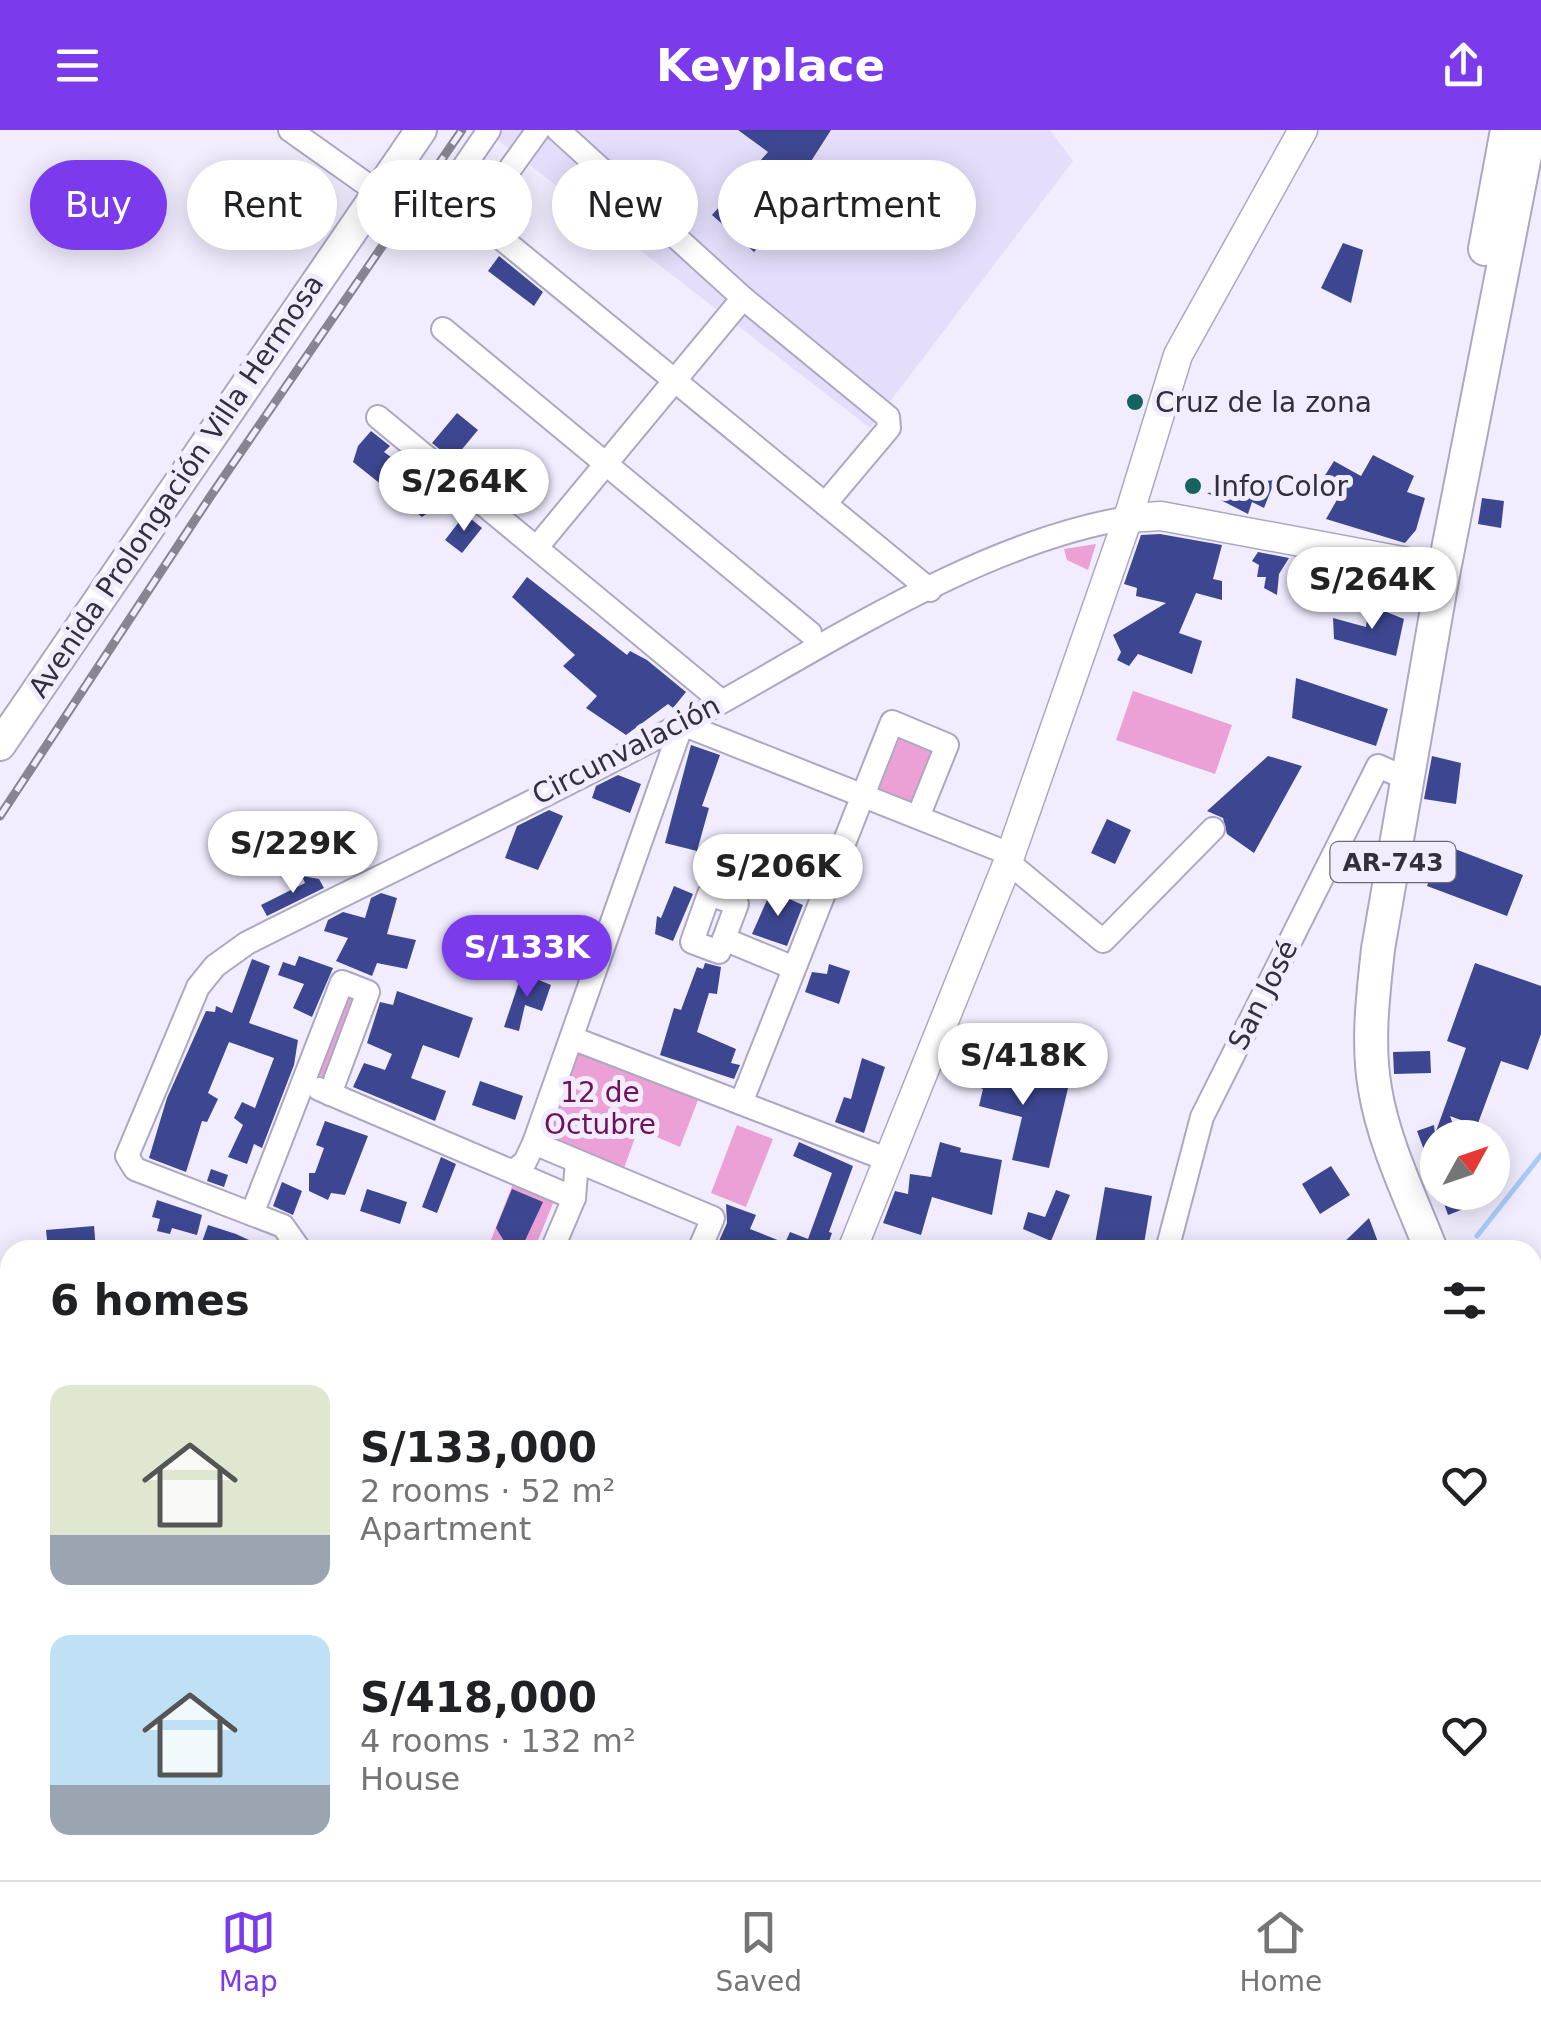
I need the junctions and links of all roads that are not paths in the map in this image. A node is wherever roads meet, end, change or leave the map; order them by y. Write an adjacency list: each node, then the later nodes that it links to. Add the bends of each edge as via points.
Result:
1 (290, 130): 12 (street)
2 (421, 130): 9 (main road, Avenida Prolongación Villa Hermosa)
3 (489, 130): 10 (street)
4 (538, 130): 11 (street)
5 (558, 130): 16 (street)
6 (1303, 130): 22 (street, via 1178,355)
7 (1507, 130): 13 (main road, AR-743)
8 (1530, 130): 13 (main road, AR-743)
9 (399, 160)
10 (467, 160)
11 (516, 160)
12 (357, 178)
13 (1519, 192): 24 (main road, AR-743)
14 (357, 220): 29 (main road, Avenida Prolongación Villa Hermosa)
15 (517, 250): 18 (street)
16 (743, 298): 18 (street); 21 (street, via 888,417 888,428)
17 (443, 328): 20 (street)
18 (674, 380): 20 (street); 21 (street)
19 (378, 416): 23 (street)
20 (605, 464): 23 (street); 26 (street)
21 (826, 504): 25 (street)
22 (1128, 518): 24 (street, Circunvalación, via 1161,516); 25 (street, Circunvalación, via 1044,537); 34 (street)
23 (537, 548): 27 (street)
24 (1437, 568): 30 (main road, AR-743); 53 (main road, AR-743, via 1372,1010 1380,1113)
25 (930, 590): 27 (street, Circunvalación)
26 (810, 633)
27 (722, 701): 28 (street, Circunvalación)
28 (682, 724): 31 (street); 37 (street); 46 (street, Circunvalación, via 248,943 215,966 198,987 128,1156 135,1169)
29 (0, 744)
30 (1394, 774): 51 (street, San José, via 1378,766 1202,1117); 52 (main road, AR-743, via 1362,962 1358,1070 1368,1132)
31 (862, 794): 32 (street); 32 (street, via 892,722 947,746); 36 (street)
32 (918, 817): 34 (street)
33 (1213, 830): 34 (street, via 1103,941)
34 (1009, 858): 42 (street)
35 (724, 940): 36 (street)
36 (794, 968): 40 (street)
37 (572, 1038): 40 (street); 41 (street)
38 (303, 1082): 39 (street); 39 (street, via 342,982 368,992); 46 (street)
39 (330, 1094): 44 (street)
40 (741, 1103): 42 (street)
41 (534, 1143): 43 (street); 44 (street)
42 (886, 1159): 50 (street)
43 (577, 1161): 45 (street); 49 (street, via 713,1218)
44 (514, 1170): 45 (street)
45 (574, 1198): 48 (street)
46 (252, 1214): 47 (street, Circunvalación, via 282,1226)
47 (292, 1240)
48 (556, 1240)
49 (703, 1240)
50 (856, 1240)
51 (1170, 1240)
52 (1406, 1240)
53 (1427, 1240)

